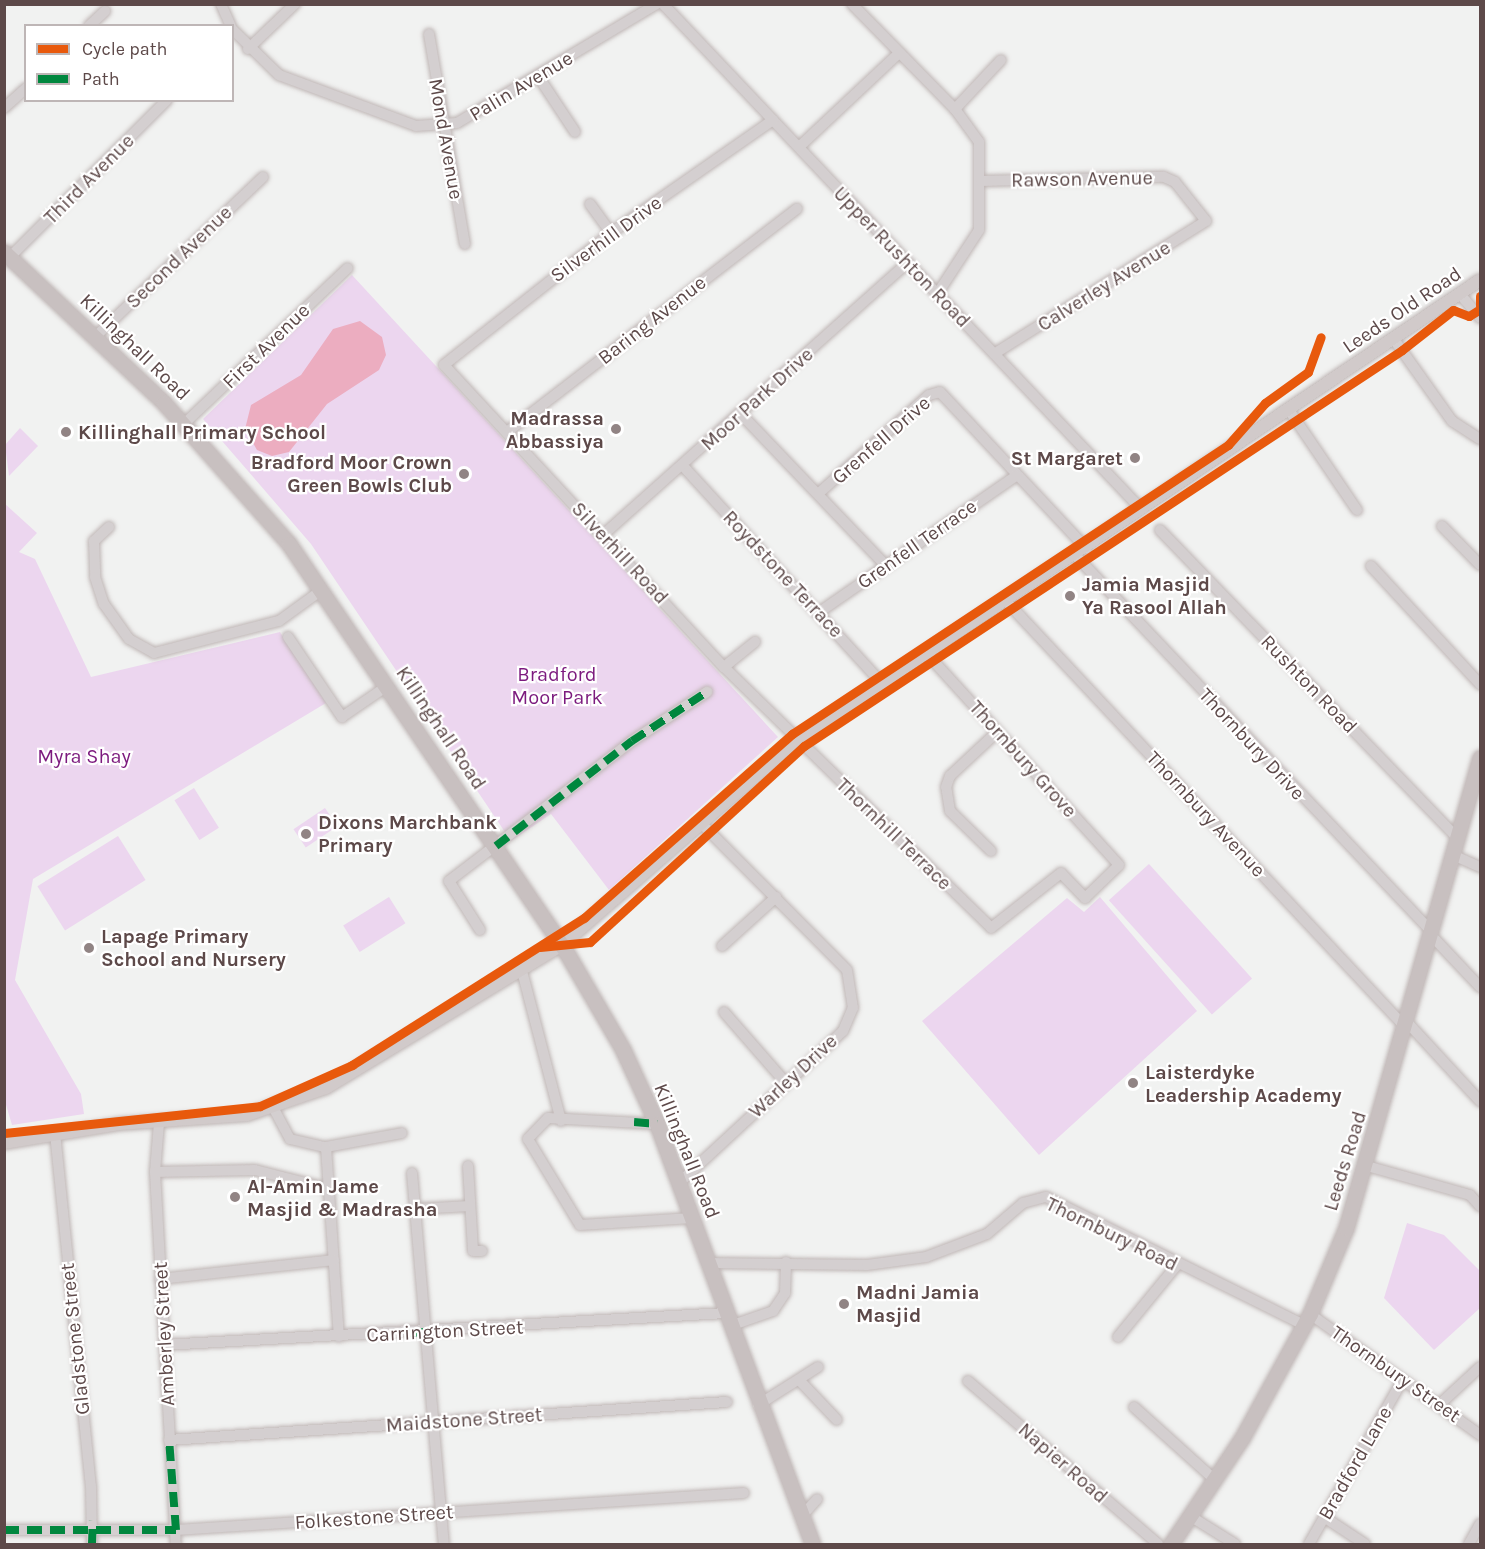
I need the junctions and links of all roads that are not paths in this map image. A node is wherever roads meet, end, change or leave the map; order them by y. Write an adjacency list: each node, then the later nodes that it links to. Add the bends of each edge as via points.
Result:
1 (222, 4): 8 (street, Palin Avenue)
2 (295, 4): 11 (street)
3 (657, 4): 14 (street, Palin Avenue)
4 (663, 4): 19 (street, Upper Rushton Road)
5 (852, 4): 12 (street)
6 (105, 10): 7 (street)
7 (91, 24)
8 (231, 24)
9 (234, 30): 11 (street, Palin Avenue)
10 (429, 34): 20 (street, Mond Avenue)
11 (248, 49): 20 (street, Palin Avenue, via 279,75 388,118 416,126)
12 (898, 54): 18 (street); 22 (street)
13 (1000, 60): 18 (street)
14 (538, 76): 20 (street, Palin Avenue, via 457,123); 21 (street)
15 (24, 90): 17 (street)
16 (165, 102): 30 (street, Third Avenue)
17 (4, 108)
18 (955, 109): 24 (street, via 979,142)
19 (773, 120): 22 (street, Upper Rushton Road); 28 (street, Silverhill Drive)
20 (442, 124): 29 (street, Mond Avenue)
21 (575, 132)
22 (799, 147): 31 (street, Upper Rushton Road)
23 (263, 177): 37 (street, Second Avenue)
24 (981, 181): 27 (street, Rawson Avenue, via 1164,177); 34 (street, via 979,230)
25 (590, 204): 28 (street)
26 (797, 209): 44 (street, Baring Avenue)
27 (1204, 213): 39 (street, Calverley Avenue, via 1206,221 1196,229)
28 (611, 232): 40 (street, Silverhill Drive)
29 (465, 244)
30 (7, 255): 37 (highway, Killinghall Road)
31 (908, 262): 34 (street, Upper Rushton Road); 42 (street, Moor Park Drive)
32 (348, 268): 43 (street, First Avenue)
33 (1480, 280): 35 (main road, Leeds Old Road)
34 (938, 294): 39 (street, Upper Rushton Road)
35 (1460, 294): 36 (street); 38 (main road, Leeds Old Road)
36 (1480, 318)
37 (95, 337): 43 (highway, Killinghall Road)
38 (1393, 338): 41 (main road, Leeds Old Road); 45 (street, via 1452,421)
39 (994, 354): 49 (street, Upper Rushton Road)
40 (444, 365): 44 (street, Silverhill Road)
41 (1289, 410): 49 (main road, Leeds Old Road); 50 (street)
42 (740, 413): 46 (street, Moor Park Drive); 48 (street)
43 (184, 424): 59 (highway, Killinghall Road)
44 (507, 432): 54 (street, Silverhill Road)
45 (1480, 439)
46 (683, 466): 54 (street, Moor Park Drive); 61 (street, Roydstone Terrace)
47 (1017, 475): 48 (street, Grenfell Drive, via 940,392 929,395); 55 (street, Thornbury Drive); 57 (street, Grenfell Terrace)
48 (819, 493): 57 (street)
49 (1141, 509): 55 (main road, Leeds Old Road)
50 (1357, 510)
51 (1442, 526): 56 (street)
52 (109, 527): 59 (street, via 94,541 95,577 104,604 129,639 154,653 279,621)
53 (1160, 530): 74 (street, Rushton Road)
54 (603, 535): 65 (street, Silverhill Road)
55 (1081, 551): 60 (main road, Leeds Old Road); 82 (street, Thornbury Drive)
56 (1480, 565)
57 (886, 566): 61 (street, Grenfell Terrace)
58 (1371, 566): 67 (street)
59 (323, 589): 68 (highway, Killinghall Road)
60 (1006, 601): 64 (main road, Leeds Old Road); 88 (street, Thornbury Avenue)
61 (818, 613): 66 (street, Roydstone Terrace)
62 (288, 637): 68 (street, via 342,717)
63 (755, 642): 65 (street)
64 (927, 654): 66 (main road, Leeds Old Road); 70 (street, Thornbury Grove)
65 (724, 667): 71 (street, Silverhill Road)
66 (882, 683): 71 (main road, Leeds Old Road)
67 (1480, 684)
68 (387, 686): 75 (highway, Killinghall Road)
69 (708, 692): 75 (street, via 632,741)
70 (997, 732): 76 (street, via 950,776 946,787 950,811); 80 (street, Thornbury Grove, via 1119,865 1085,898 1061,873)
71 (797, 740): 73 (main road, Leeds Old Road); 80 (street, Thornhill Terrace)
72 (1480, 758): 74 (highway, Leeds Road)
73 (704, 826): 79 (street, Warley Drive); 83 (main road, Leeds Old Road)
74 (1457, 838): 77 (highway, Leeds Road)
75 (496, 846): 81 (street, via 449,881); 83 (highway, Killinghall Road)
76 (992, 851)
77 (1453, 855): 78 (street); 82 (highway, Leeds Road)
78 (1480, 867)
79 (776, 897): 84 (street); 89 (street, Warley Drive, via 847,970 854,993 843,1031)
80 (991, 928)
81 (480, 930)
82 (1430, 932): 86 (street, Thornbury Drive); 88 (highway, Leeds Road)
83 (562, 945): 85 (main road, Leeds Old Road); 94 (highway, Killinghall Road, via 623,1050)
84 (722, 946)
85 (522, 971): 91 (main road, Leeds Old Road, via 326,1088); 92 (street)
86 (1480, 987)
87 (724, 1012): 89 (street)
88 (1406, 1025): 90 (street, Thornbury Avenue); 100 (highway, Leeds Road)
89 (786, 1083): 103 (street, Warley Drive)
90 (1480, 1101)
91 (274, 1109): 93 (main road, Leeds Old Road); 98 (street, via 290,1138)
92 (561, 1121): 94 (street); 108 (street, via 548,1118 528,1139 580,1225)
93 (159, 1122): 96 (main road, Leeds Old Road); 101 (street, Amberley Street)
94 (657, 1124): 103 (highway, Killinghall Road)
95 (402, 1132): 98 (street)
96 (55, 1133): 97 (main road, Leeds Old Road); 141 (street, Gladstone Street)
97 (4, 1143)
98 (326, 1147): 104 (street)
99 (468, 1166): 105 (street)
100 (1367, 1166): 106 (street, via 1470,1195); 116 (highway, Leeds Road)
101 (155, 1172): 104 (street, via 255,1170); 114 (street, Amberley Street)
102 (412, 1173): 107 (street)
103 (680, 1182): 108 (highway, Killinghall Road)
104 (329, 1189): 110 (street)
105 (470, 1206): 107 (street); 109 (street, via 473,1251)
106 (1480, 1206)
107 (416, 1209): 117 (street)
108 (692, 1218): 112 (highway, Killinghall Road)
109 (482, 1251)
110 (334, 1260): 114 (street); 118 (street)
111 (786, 1262): 112 (street, Thornbury Road); 113 (street, Thornbury Road, via 867,1265 926,1257 987,1234 1023,1203 1046,1197); 115 (street, Carrington Street, via 785,1293 773,1311)
112 (708, 1263): 115 (highway, Killinghall Road)
113 (1177, 1265): 116 (street, Thornbury Road); 119 (street)
114 (160, 1278): 120 (street, Amberley Street)
115 (728, 1320): 117 (street, Carrington Street); 127 (highway, Killinghall Road)
116 (1307, 1320): 124 (street, Thornbury Street); 134 (highway, Leeds Road)
117 (426, 1332): 118 (street, Carrington Street); 131 (street)
118 (339, 1337): 120 (street, Carrington Street)
119 (1118, 1337)
120 (164, 1345): 133 (street, Amberley Street)
121 (1480, 1367): 128 (street)
122 (818, 1368): 125 (street)
123 (968, 1381): 149 (street, Napier Road)
124 (1402, 1381): 128 (street, Thornbury Street); 140 (street, Bradford Lane)
125 (801, 1382): 127 (street); 130 (street)
126 (727, 1402): 131 (street, Maidstone Street)
127 (758, 1405): 139 (highway, Killinghall Road)
128 (1439, 1405): 132 (street, Thornbury Street)
129 (1134, 1407): 134 (street)
130 (837, 1420)
131 (433, 1423): 133 (street, Maidstone Street); 137 (street)
132 (1480, 1435)
133 (169, 1440): 143 (street, Amberley Street)
134 (1215, 1480): 138 (highway, Leeds Road)
135 (744, 1493): 137 (street, Folkestone Street)
136 (817, 1499): 139 (street)
137 (441, 1512): 143 (street, Folkestone Street); 147 (street)
138 (1190, 1516): 150 (highway, Leeds Road); 151 (street)
139 (801, 1517): 148 (highway, Killinghall Road)
140 (1324, 1517): 152 (street, Bradford Lane); 153 (street)
141 (93, 1526): 142 (street, Folkestone Street); 143 (street, Folkestone Street); 145 (street, Gladstone Street)
142 (4, 1530)
143 (176, 1530): 146 (street, Amberley Street)
144 (1479, 1531): 154 (street)
145 (92, 1545)
146 (176, 1545)
147 (444, 1545)
148 (812, 1545)
149 (1158, 1545)
150 (1171, 1545)
151 (1235, 1545)
152 (1309, 1545)
153 (1365, 1545)
154 (1469, 1545)

